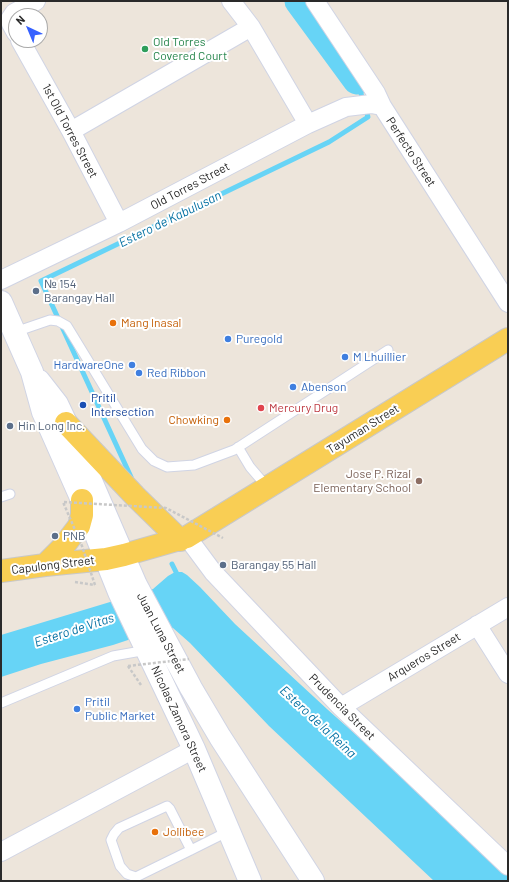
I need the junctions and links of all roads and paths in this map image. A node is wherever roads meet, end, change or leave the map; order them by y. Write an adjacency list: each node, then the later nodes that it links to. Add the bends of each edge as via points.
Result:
1 (36, 1): 4 (street)
2 (231, 1): 5 (street)
3 (315, 1): 7 (street, Perfecto Street, via 376,93)
4 (24, 8)
5 (251, 27): 8 (street); 9 (street)
6 (24, 48): 9 (street, 1st Old Torres Street)
7 (377, 106): 8 (street, Old Torres Street, via 346,107); 13 (street, Perfecto Street)
8 (308, 124): 10 (street, Old Torres Street)
9 (71, 131): 10 (street, 1st Old Torres Street)
10 (119, 223): 11 (street, Old Torres Street)
11 (1, 280)
12 (1, 302): 14 (main road)
13 (508, 303)
14 (15, 332): 17 (main road); 19 (lane, via 50,320 62,324 142,449 154,461 167,467 194,465)
15 (508, 339): 20 (main road, Tayuman Street)
16 (388, 350): 19 (lane)
17 (32, 372): 18 (main road, via 57,404); 23 (main road, via 43,412)
18 (66, 422): 24 (main road, via 135,496); 26 (main road)
19 (238, 447): 20 (lane, via 250,467)
20 (268, 488): 24 (main road, Tayuman Street)
21 (10, 494): 22 (lane)
22 (1, 497)
23 (82, 500): 26 (main road); 27 (main road, via 79,526)
24 (184, 538): 26 (main road, Tayuman Street); 37 (street, Prudencia Street)
25 (223, 538): 29 (path, bridge, via 166,508 63,502 95,585)
26 (115, 557): 27 (main road, Capulong Street); 32 (main road, Juan Luna Street)
27 (45, 565): 28 (main road, Capulong Street)
28 (1, 572)
29 (71, 581)
30 (508, 607): 31 (street, Arqueros Street)
31 (477, 625): 34 (street); 37 (street, Arqueros Street)
32 (150, 640): 36 (lane); 38 (main road, Nicolas Zamora Street); 44 (main road, Juan Luna Street, via 191,688)
33 (190, 659): 35 (path, bridge, via 128,666)
34 (508, 674)
35 (143, 688)
36 (1, 703)
37 (341, 707): 42 (street, Prudencia Street)
38 (194, 749): 39 (main road, Nicolas Zamora Street); 41 (street)
39 (229, 831): 40 (lane); 43 (main road, Nicolas Zamora Street)
40 (191, 850): 40 (lane, via 136,877 127,874 120,866 111,840 119,828 167,806)
41 (1, 852)
42 (508, 866)
43 (250, 881)
44 (313, 881)

